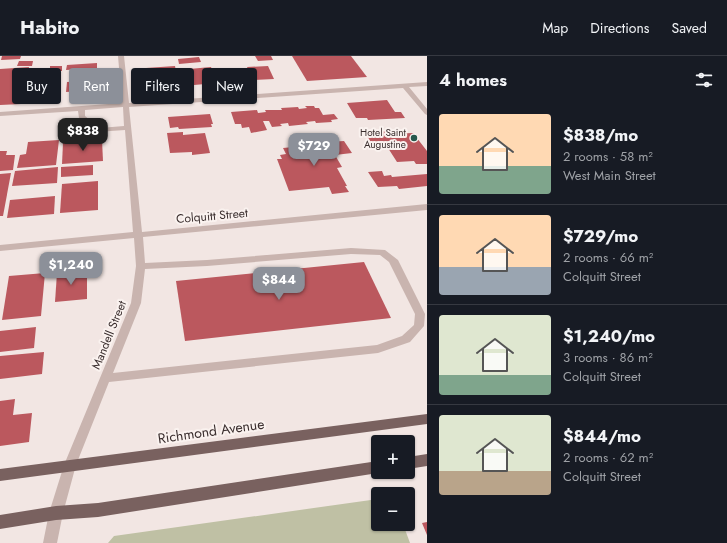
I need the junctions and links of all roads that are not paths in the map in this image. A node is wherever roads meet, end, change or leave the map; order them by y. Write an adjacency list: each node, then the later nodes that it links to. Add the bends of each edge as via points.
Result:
1 (120, 56): 4 (street, Mandell Street)
2 (427, 84): 3 (street)
3 (404, 86): 4 (street); 6 (street)
4 (126, 105): 5 (street); 8 (street, Mandell Street)
5 (82, 108): 7 (street); 8 (street, via 81,118 99,130)
6 (427, 113)
7 (0, 114)
8 (128, 128): 10 (street, Mandell Street)
9 (427, 208): 10 (street, Colquitt Street)
10 (138, 235): 11 (street, Colquitt Street); 12 (street, Mandell Street)
11 (0, 248)
12 (140, 266): 13 (street, Mandell Street, via 136,303); 13 (street, via 351,251 382,252 393,260 420,314 419,326 406,339 378,349)
13 (105, 378): 17 (street, Mandell Street)
14 (427, 419): 17 (main road, Richmond Avenue)
15 (427, 460): 16 (main road)
16 (415, 462)
17 (70, 465): 19 (main road, Richmond Avenue); 20 (street, Mandell Street)
18 (371, 468): 20 (main road, via 98,510)
19 (0, 475)
20 (56, 513): 21 (main road); 22 (street, Mandell Street)
21 (0, 522)
22 (50, 543)

